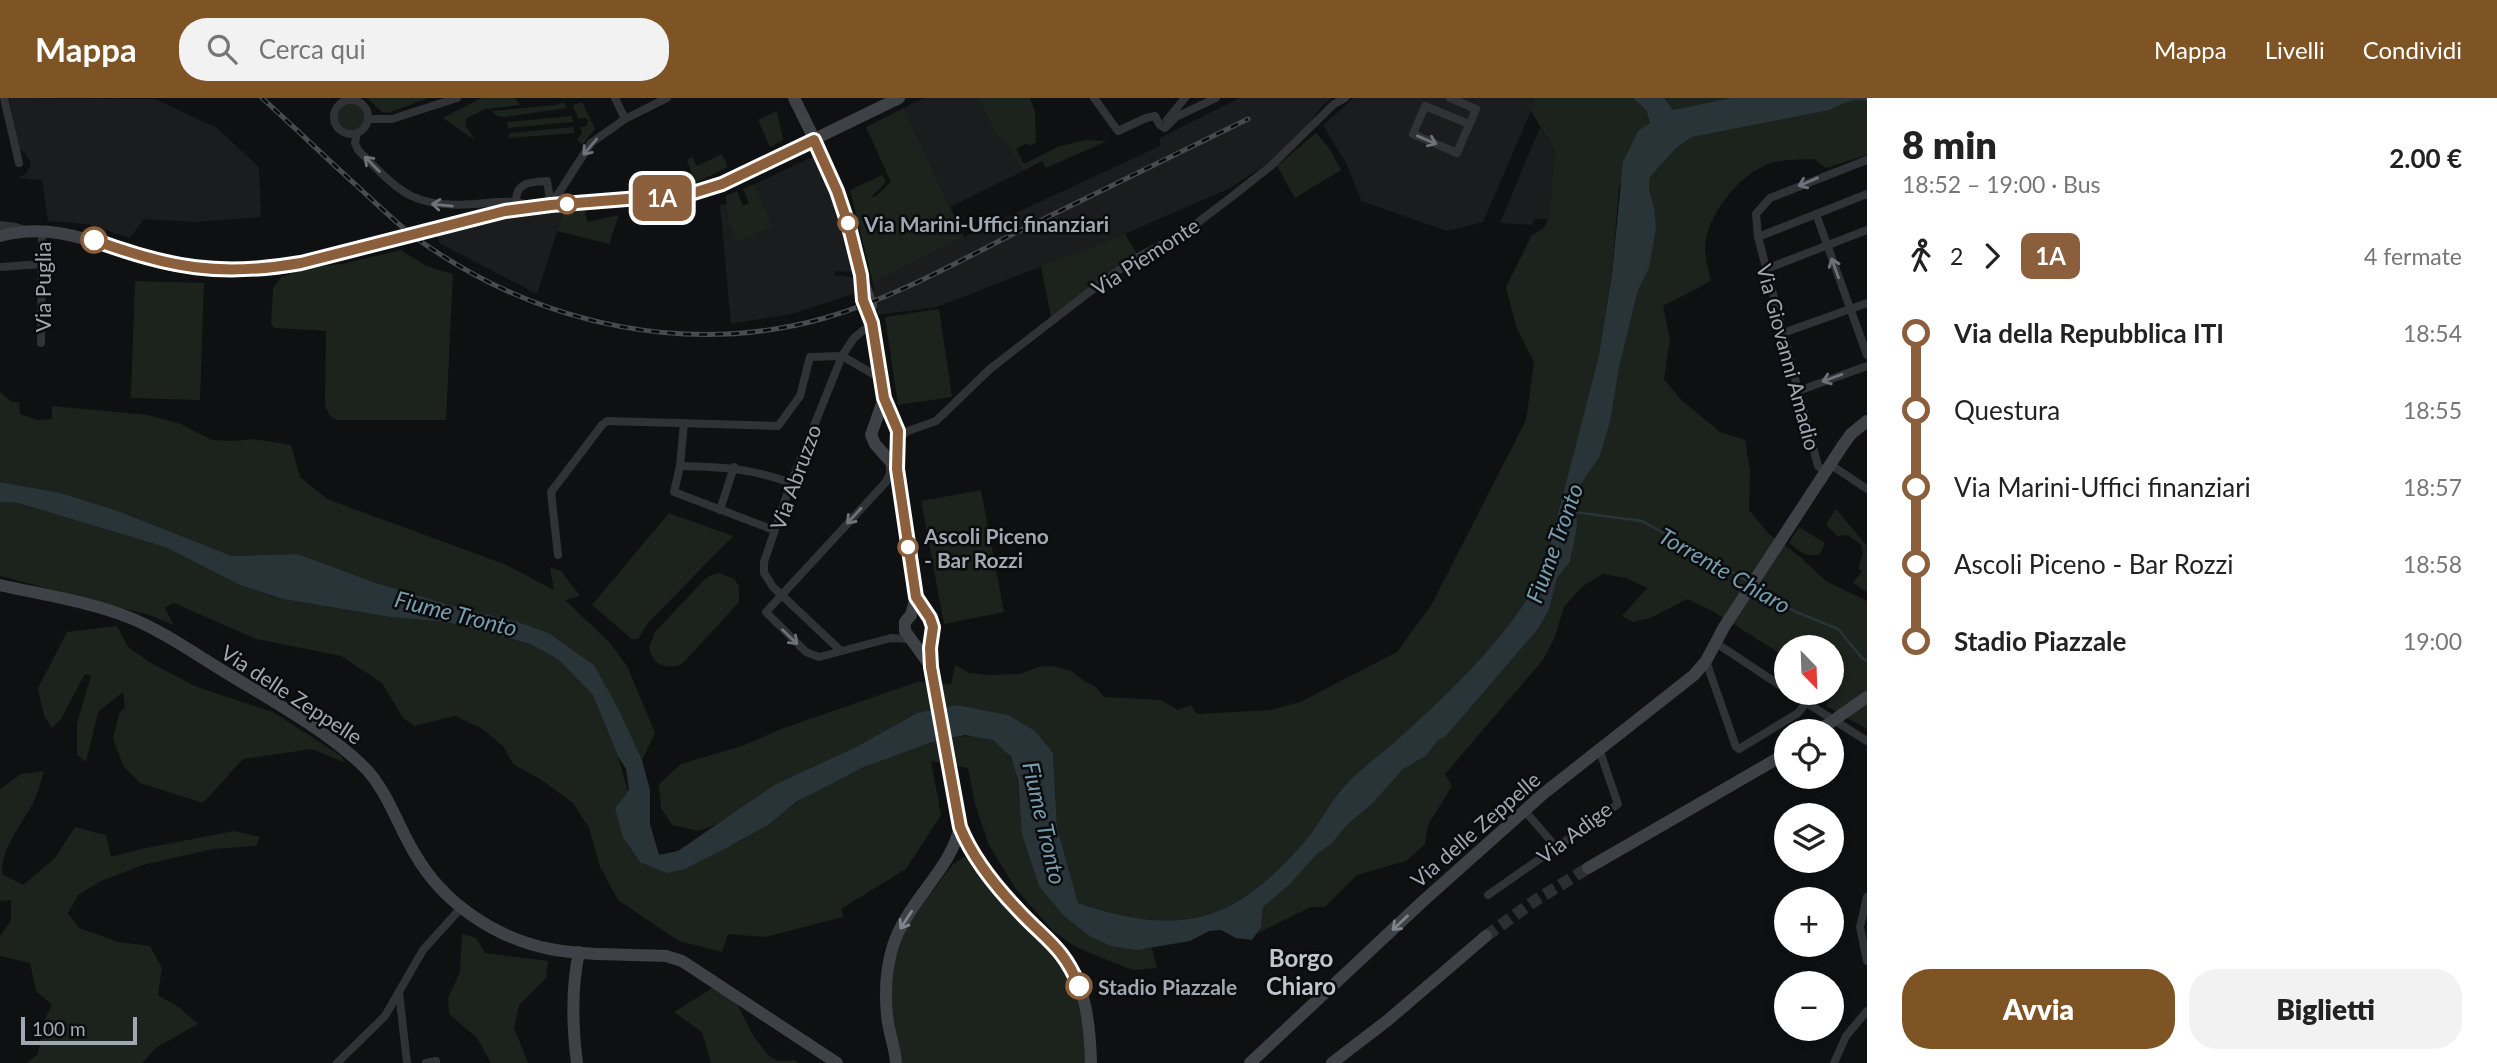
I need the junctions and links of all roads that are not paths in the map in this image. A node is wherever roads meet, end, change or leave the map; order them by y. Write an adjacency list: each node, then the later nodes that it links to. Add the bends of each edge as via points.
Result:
1 (4, 98): 21 (street)
2 (457, 98): 14 (street, via 392,119)
3 (615, 98): 15 (street)
4 (667, 98): 15 (street)
5 (794, 98): 19 (street)
6 (1094, 98): 16 (street, via 1118,131 1146,118)
7 (1187, 98): 13 (street); 16 (street)
8 (1216, 98): 13 (street)
9 (1345, 98): 54 (street, Via Piemonte, via 1272,164 1184,233 1135,260 990,369 936,421)
10 (1450, 98): 17 (street, via 1476,109)
11 (344, 100): 14 (street, via 363,105); 18 (street, via 334,111 335,126 347,134)
12 (892, 100): 19 (street)
13 (1204, 102): 16 (street, via 1165,128)
14 (368, 119): 18 (street)
15 (625, 119): 23 (street, one-way to 23, via 591,143)
16 (1157, 120)
17 (1469, 124): 17 (street, one-way to 17, via 1425,106 1413,134 1457,153)
18 (357, 133): 25 (street, one-way to 18, via 454,206 410,197 358,150)
19 (814, 140): 26 (street, via 702,191); 42 (street, via 845,213)
20 (1867, 160): 35 (street, Via Giovanni Amadio, one-way to 35, via 1770,198 1756,214)
21 (19, 163)
22 (547, 181): 23 (street); 25 (street, via 521,186); 27 (street)
23 (561, 184): 26 (street); 27 (street)
24 (1867, 194): 29 (street)
25 (516, 201): 28 (street)
26 (571, 204): 27 (street)
27 (551, 205): 28 (street)
28 (534, 207): 33 (street, via 301,263 241,270 167,264 85,237)
29 (1816, 214): 35 (street); 36 (street)
30 (0, 225): 31 (street)
31 (24, 230): 33 (street); 34 (street)
32 (1867, 230): 36 (street)
33 (42, 231): 37 (street, Via Puglia)
34 (0, 236)
35 (1758, 237): 39 (street, Via Giovanni Amadio)
36 (1827, 246): 39 (street); 41 (street, one-way to 36)
37 (42, 264): 38 (street); 44 (street, Via Puglia)
38 (0, 267)
39 (1766, 269): 43 (street, Via Giovanni Amadio)
40 (1867, 303): 41 (street)
41 (1850, 309): 43 (street); 45 (street)
42 (871, 317): 46 (street, Via Abruzzo); 48 (street)
43 (1783, 333): 49 (street, Via Giovanni Amadio)
44 (41, 343)
45 (1867, 355)
46 (842, 356): 48 (street); 52 (street, via 810,357 800,396 778,426); 60 (street, Via Abruzzo)
47 (1867, 366): 49 (street, one-way to 49)
48 (880, 378): 50 (street)
49 (1798, 391): 59 (street, Via Giovanni Amadio, via 1818,466)
50 (884, 398): 53 (street); 54 (street)
51 (1867, 421): 59 (street, Via delle Zeppelle, via 1852,433)
52 (684, 423): 57 (street); 64 (street, via 607,421 599,427 551,492)
53 (873, 428): 54 (street, via 882,421); 55 (street, via 872,440)
54 (898, 433): 55 (street, via 887,448); 56 (street)
55 (879, 447): 56 (street)
56 (894, 465): 66 (street, one-way to 66, via 886,482); 67 (street)
57 (680, 466): 58 (street); 62 (street, via 674,492)
58 (734, 467): 60 (street); 62 (street)
59 (1829, 469): 61 (street); 73 (street, Via delle Zeppelle)
60 (791, 483): 63 (street, Via Abruzzo)
61 (1867, 489)
62 (720, 510): 63 (street)
63 (774, 530): 66 (street, Via Abruzzo, via 764,573)
64 (558, 555)
65 (0, 585): 93 (street, Via delle Zeppelle, via 133,619 346,749 381,788 428,873)
66 (782, 595): 74 (street); 74 (street, one-way to 74, via 765,612 806,652 819,657)
67 (916, 597): 68 (street); 69 (street)
68 (928, 615): 69 (street, via 919,613); 70 (street)
69 (908, 620): 71 (street); 72 (street, via 905,633)
70 (932, 634): 72 (street, via 923,641); 76 (street)
71 (891, 638): 72 (street); 74 (street)
72 (912, 640): 76 (street)
73 (1716, 643): 75 (street, Via delle Zeppelle); 77 (street)
74 (841, 651)
75 (1706, 661): 79 (street, via 1738,748); 83 (street, Via delle Zeppelle)
76 (931, 667): 86 (street)
77 (1774, 681)
78 (1867, 697): 81 (street, bridge)
79 (1804, 705)
80 (1809, 705): 82 (street)
81 (1836, 719)
82 (1867, 741)
83 (1599, 749): 85 (street, Via delle Zeppelle); 87 (street, Via Adige, via 1618,804)
84 (1774, 761): 90 (street)
85 (1525, 811): 87 (street); 107 (street, Via delle Zeppelle, one-way to 107)
86 (960, 825): 88 (street); 89 (street)
87 (1556, 847): 91 (street, Via Adige)
88 (978, 862): 89 (street, via 961,853); 106 (street, via 1071,967 1090,1027)
89 (944, 864): 105 (street, one-way to 105, via 901,925 888,963 887,1017)
90 (1588, 868)
91 (1488, 895)
92 (1867, 897): 96 (street, via 1860,927)
93 (461, 908): 95 (street, Via delle Zeppelle, via 523,942); 97 (street, via 422,950)
94 (1486, 936): 108 (street)
95 (579, 952): 103 (street, via 572,1026); 104 (street, Via delle Zeppelle, via 666,956 682,961)
96 (1867, 961)
97 (399, 992): 99 (street, via 385,1016); 100 (street)
98 (1867, 1011): 109 (street, via 1846,1036)
99 (337, 1063)
100 (407, 1063)
101 (426, 1063): 102 (street)
102 (436, 1063)
103 (577, 1063)
104 (837, 1063)
105 (896, 1063)
106 (1091, 1063)
107 (1250, 1063)
108 (1332, 1063)
109 (1835, 1063)

